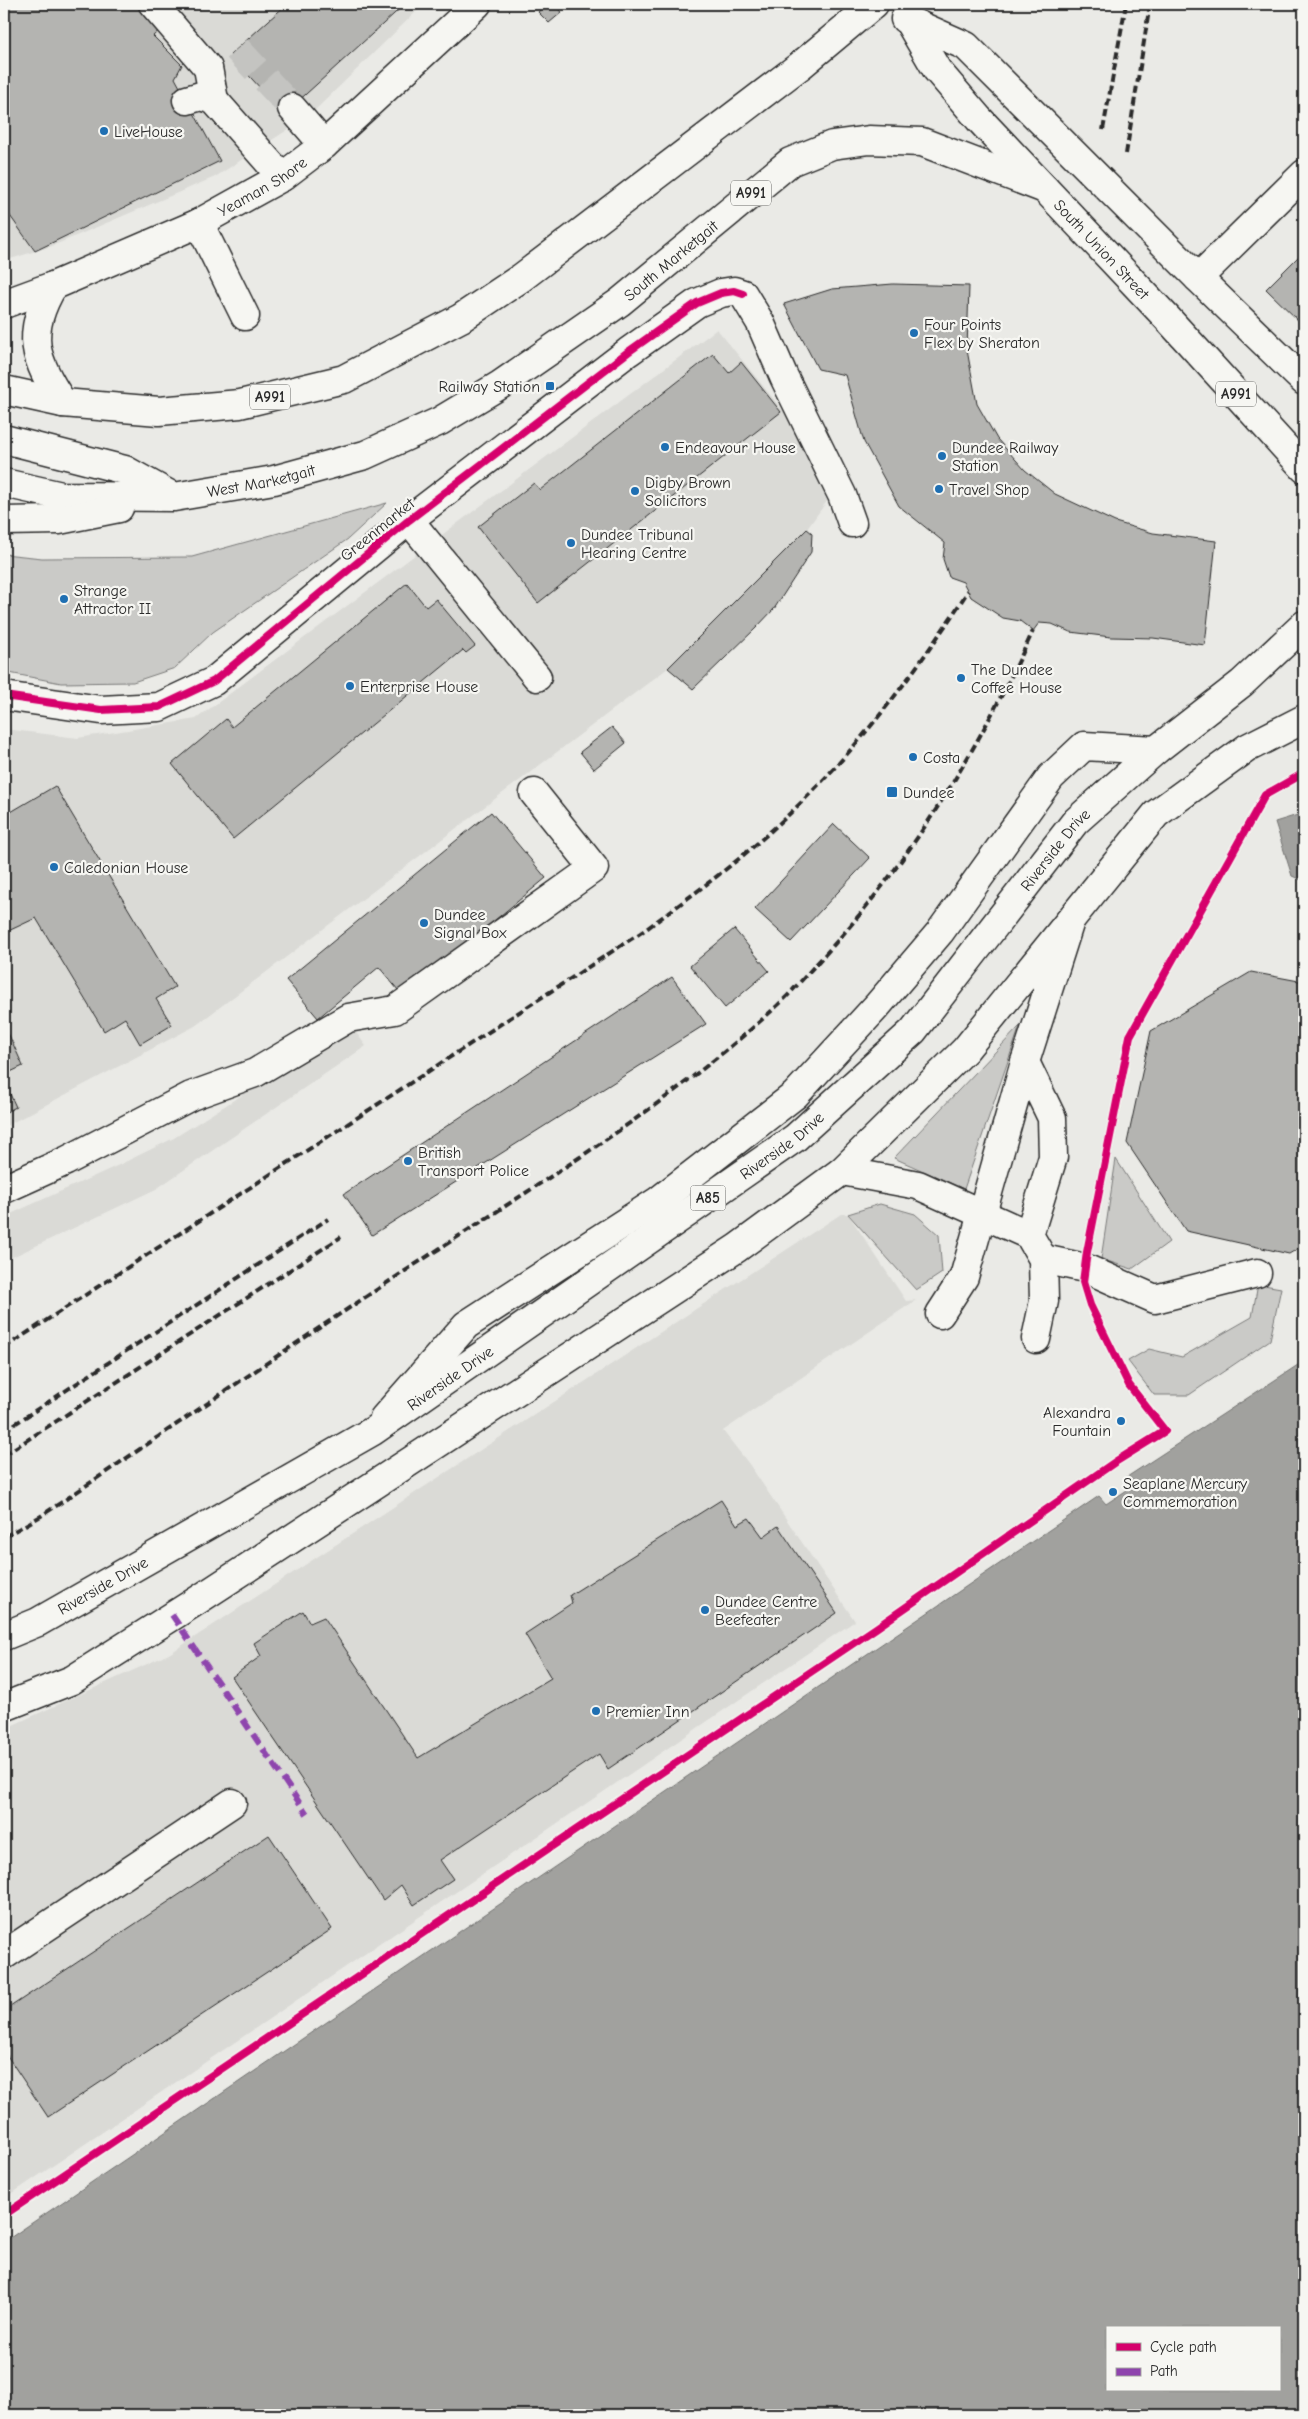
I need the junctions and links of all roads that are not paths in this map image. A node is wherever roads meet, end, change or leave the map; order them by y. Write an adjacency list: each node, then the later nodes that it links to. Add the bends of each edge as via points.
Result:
1 (152, 4): 7 (main road, via 208,68)
2 (477, 4): 9 (main road, Yeaman Shore)
3 (874, 4): 21 (main road, A991, via 801,65 521,278 461,318 344,379 240,404 160,411)
4 (885, 4): 5 (main road, South Union Street / A991)
5 (908, 22): 12 (main road, South Union Street / A991, via 937,70); 14 (main road, South Union Street / A991, via 966,46)
6 (187, 100): 7 (main road, via 201,96)
7 (214, 100): 11 (main road)
8 (292, 108): 9 (main road)
9 (324, 145): 11 (main road, Yeaman Shore)
10 (1304, 174): 14 (main road)
11 (282, 177): 13 (main road, Yeaman Shore)
12 (1045, 188): 19 (main road, South Marketgait / A991, via 922,142 869,140 832,145 790,162 620,302); 23 (main road, South Union Street / A991)
13 (199, 223): 15 (main road, Yeaman Shore); 17 (main road)
14 (1198, 278): 18 (main road, South Union Street / A991)
15 (53, 286): 16 (main road, Yeaman Shore); 21 (main road, via 43,303 35,331 41,364)
16 (4, 304)
17 (245, 316)
18 (1304, 381)
19 (500, 385): 25 (main road, West Marketgait / A991, via 440,421 365,455 274,480)
20 (4, 390): 21 (main road, A991)
21 (63, 403)
22 (4, 439): 25 (main road, via 125,470)
23 (1304, 468)
24 (4, 483): 25 (main road, West Marketgait / A991, via 62,496)
25 (174, 497): 27 (main road, via 59,520)
26 (409, 520): 28 (main road, Greenmarket, via 697,303 734,291 743,294 760,322 842,495); 30 (main road, Greenmarket); 31 (main road, Greenmarket, via 214,681 159,707 101,710)
27 (4, 521)
28 (852, 523)
29 (1304, 625): 33 (main road, Riverside Drive / A85, via 1242,683)
30 (537, 678)
31 (4, 696)
32 (1304, 719): 35 (main road, via 1247,748 1156,814)
33 (1156, 750): 45 (main road, Riverside Drive / A85, via 1076,822 913,1031 795,1138); 45 (main road, via 1084,746 1051,777 940,932 795,1095 658,1201 466,1325)
34 (534, 794): 38 (main road, via 594,868 395,1010 348,1018 255,1073 191,1096 66,1161)
35 (1071, 917): 36 (main road); 37 (main road, via 965,1050)
36 (1025, 1062): 39 (main road); 40 (main road, via 1052,1118 1053,1157)
37 (842, 1171): 39 (main road, via 918,1185); 47 (main road, via 737,1248 198,1600 72,1680)
38 (4, 1189)
39 (980, 1214): 40 (main road); 43 (main road, via 964,1276)
40 (1029, 1235): 41 (main road)
41 (1043, 1259): 42 (main road, via 1085,1268 1155,1300); 44 (main road, via 1044,1301)
42 (1257, 1273)
43 (940, 1314)
44 (1036, 1339)
45 (372, 1430): 46 (main road, Riverside Drive / A85, via 46,1617)
46 (4, 1636)
47 (4, 1707)
48 (232, 1803): 49 (main road)
49 (4, 1955)

